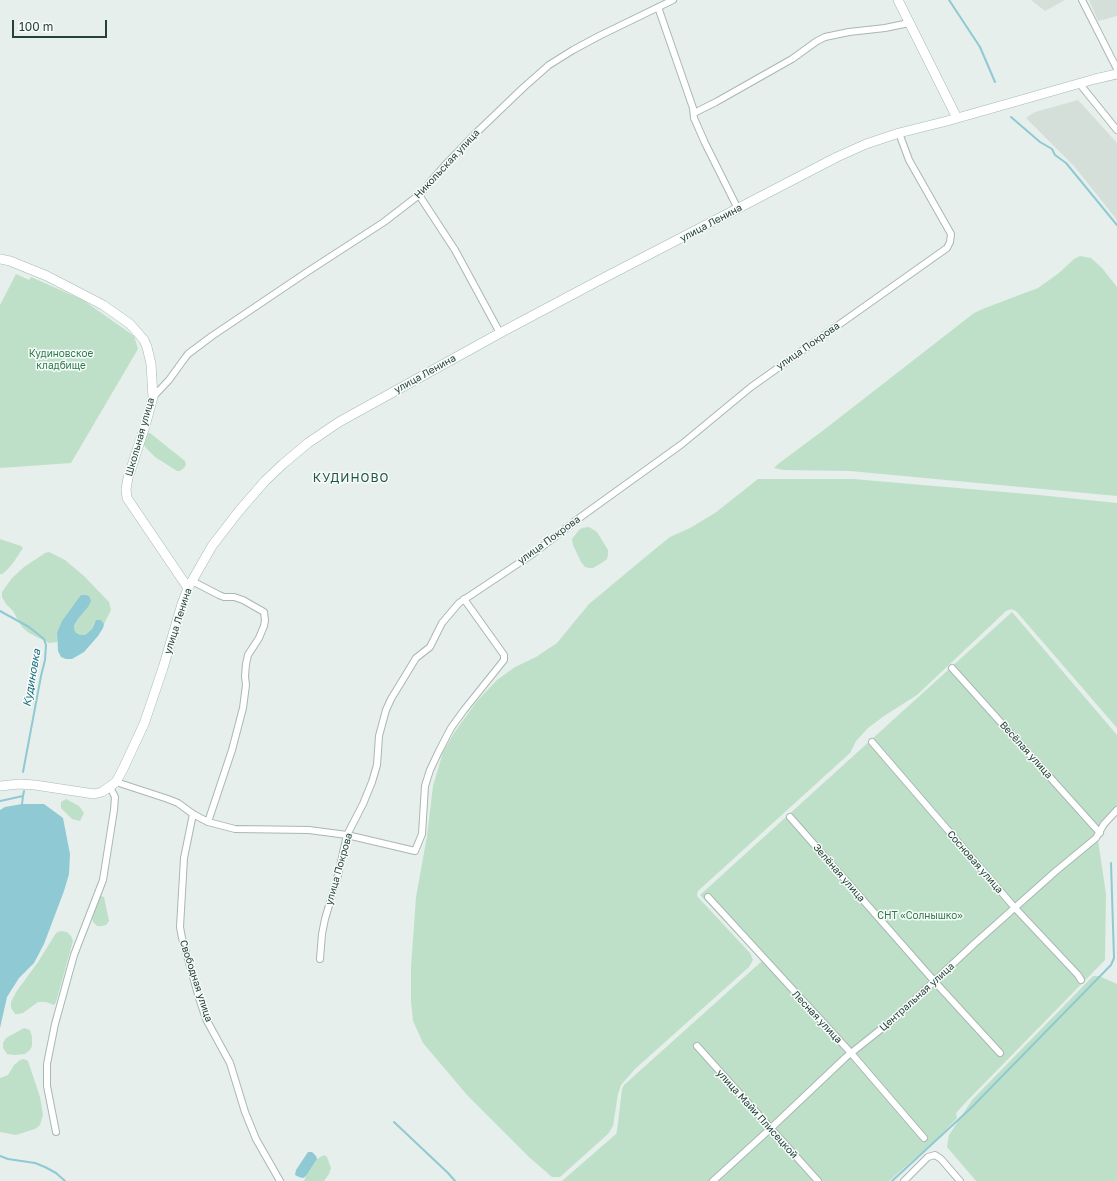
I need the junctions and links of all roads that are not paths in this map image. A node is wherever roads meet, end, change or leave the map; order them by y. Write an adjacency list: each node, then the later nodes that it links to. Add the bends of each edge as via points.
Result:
1 (673, 0): 4 (street, Никольская улица)
2 (898, 0): 5 (main road)
3 (1082, 0): 6 (street)
4 (658, 7): 9 (street); 13 (street, Никольская улица, via 579,46 549,65 475,134)
5 (909, 23): 9 (street, via 825,37 786,62); 10 (main road)
6 (1117, 69)
7 (1117, 74): 8 (main road)
8 (1079, 83): 10 (main road, улица Ленина); 11 (street)
9 (694, 113): 14 (street, via 705,143)
10 (958, 118): 12 (main road, улица Ленина)
11 (1117, 130)
12 (899, 133): 14 (main road, улица Ленина, via 836,157); 19 (street, улица Покрова, via 909,160 951,234 947,248 752,386 682,444 531,555)
13 (419, 195): 16 (street, via 455,250); 17 (street, Никольская улица, via 384,222 188,354)
14 (738, 208): 16 (main road, улица Ленина)
15 (0, 259): 17 (main road, Школьная улица, via 77,290 130,324 147,346)
16 (500, 333): 18 (main road, улица Ленина, via 339,422 288,460 265,481 239,511 212,546)
17 (153, 397): 18 (main road, Школьная улица, via 128,478 127,498)
18 (190, 584): 22 (main road, улица Ленина, via 144,724); 27 (street, via 224,597 243,600 264,612 265,620 248,656 243,708)
19 (464, 599): 29 (street, улица Покрова, via 442,623 430,647 416,658 391,699 379,736 377,765 372,782); 29 (street, via 504,655 504,660 451,728 430,770 425,786 422,834 415,851)
20 (952, 668): 28 (street, Весёлая улица)
21 (872, 742): 31 (street, Сосновая улица)
22 (113, 785): 23 (main road, via 94,794 35,785); 25 (street, via 168,799); 39 (street, via 114,810 103,880 74,954 54,1024 47,1086)
23 (0, 786)
24 (1117, 810): 28 (street, Центральная улица, via 1104,824)
25 (193, 814): 27 (street); 41 (street, Свободная улица, via 184,858 180,927 182,938 206,1020 230,1063 256,1139)
26 (790, 817): 34 (street, Зелёная улица)
27 (208, 822): 29 (street, via 235,829 309,830)
28 (1100, 833): 31 (street, Центральная улица)
29 (347, 835): 32 (street, улица Покрова, via 325,918)
30 (708, 897): 36 (street, Лесная улица)
31 (1015, 908): 33 (street, Сосновая улица); 34 (street, Центральная улица)
32 (320, 959)
33 (1081, 980)
34 (935, 982): 36 (street, Центральная улица); 37 (street, Зелёная улица)
35 (697, 1046): 38 (street, улица Майи Плисецкой)
36 (851, 1053): 38 (street, Центральная улица); 40 (street, Лесная улица)
37 (1000, 1053)
38 (770, 1129): 42 (street, Центральная улица); 43 (street, улица Майи Плисецкой)
39 (56, 1132)
40 (924, 1138)
41 (280, 1181)
42 (713, 1181)
43 (818, 1181)
44 (904, 1181): 45 (street, via 928,1157 935,1155)
45 (960, 1181)

